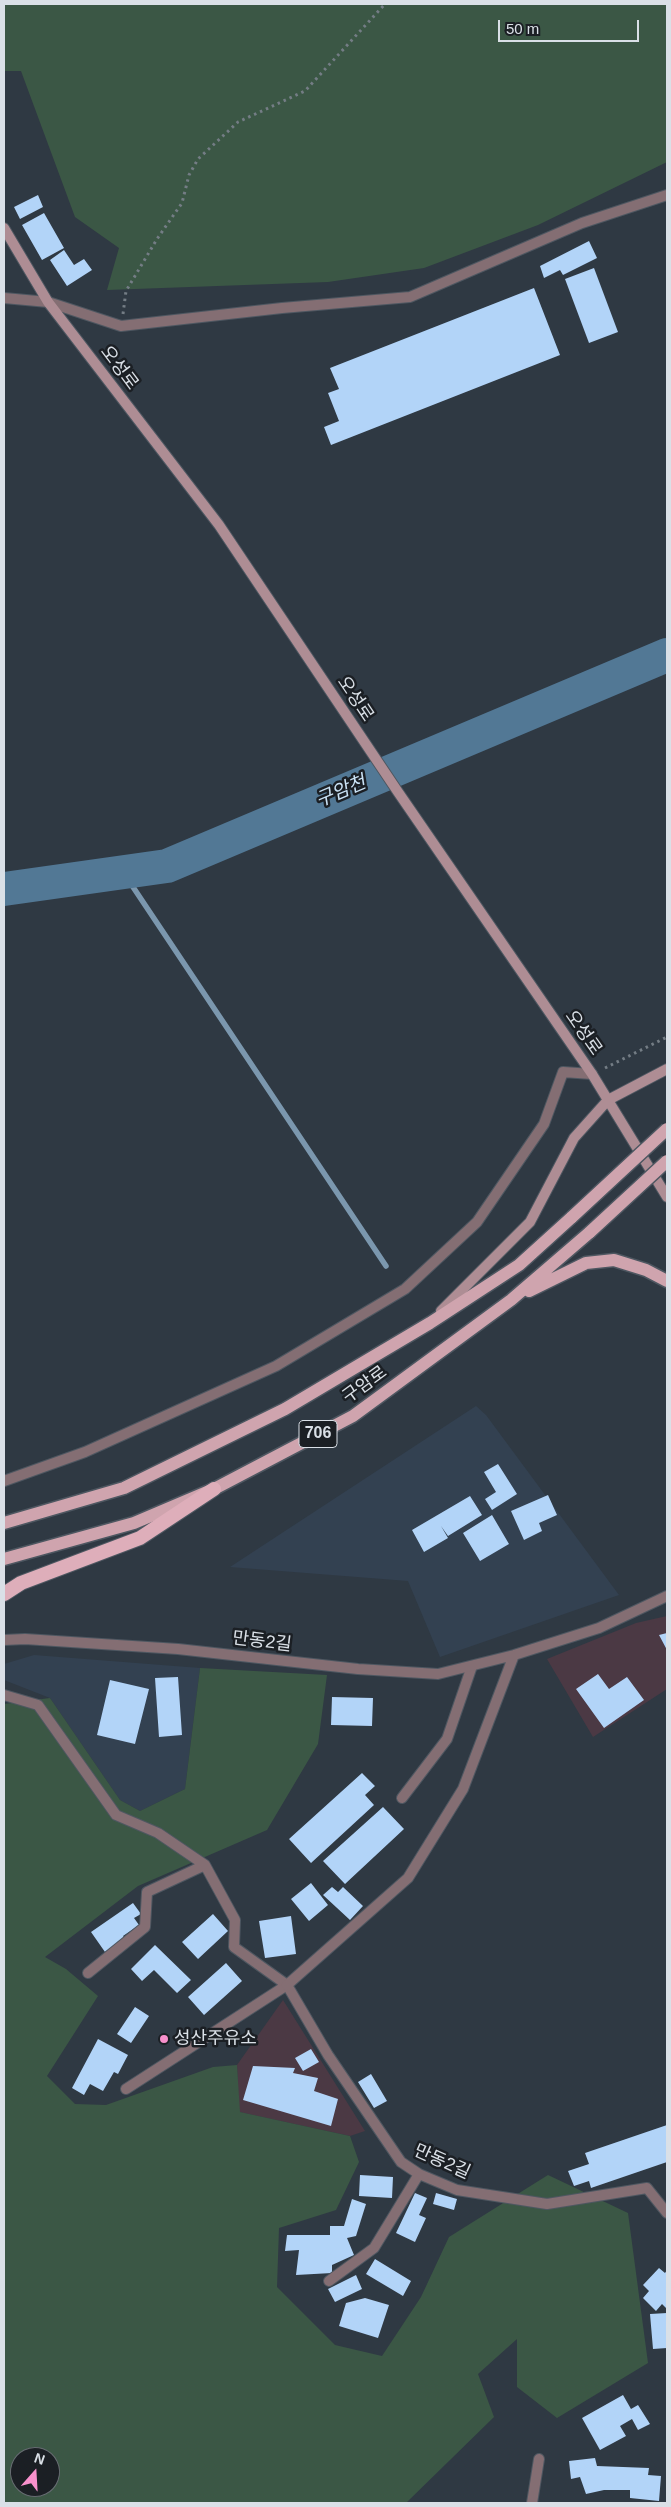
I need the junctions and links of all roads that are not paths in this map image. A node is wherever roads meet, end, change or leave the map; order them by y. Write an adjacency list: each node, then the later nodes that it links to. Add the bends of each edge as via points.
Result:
1 (667, 195): 4 (street, via 582,223 410,297 121,326)
2 (4, 228): 4 (main road, 오성로)
3 (4, 298): 4 (street)
4 (48, 302): 6 (main road, 오성로, via 219,525)
5 (667, 1069): 7 (main road)
6 (592, 1074): 7 (main road, 오성로); 14 (street, via 563,1072 544,1124 477,1222 405,1289 276,1366 85,1452)
7 (608, 1100): 10 (main road, 오성로); 13 (main road, via 574,1138 530,1222)
8 (667, 1128): 13 (main road, 구암로 / 706, bridge, via 519,1265)
9 (667, 1161): 12 (main road, 구암로 / 706, bridge)
10 (667, 1197)
11 (667, 1281): 12 (main road, via 614,1260 586,1263)
12 (510, 1300): 15 (main road, 구암로 / 706, via 353,1416)
13 (430, 1323): 16 (main road, 구암로 / 706, via 285,1409 124,1488)
14 (4, 1481)
15 (214, 1489): 17 (main road, 구암로 / 706, via 134,1523); 18 (highway, via 140,1538 20,1583)
16 (4, 1524)
17 (4, 1559)
18 (4, 1594)
19 (667, 1597): 21 (street, 만동2길, via 599,1628)
20 (4, 1640): 22 (street, 만동2길, via 178,1649 358,1669 438,1674)
21 (514, 1655): 22 (street, 만동2길); 27 (street, via 463,1789 408,1878)
22 (472, 1666): 24 (street, via 447,1739)
23 (4, 1695): 25 (street, 만동2길, via 38,1705 116,1815 158,1833)
24 (402, 1798)
25 (205, 1865): 26 (street, via 147,1892 145,1927); 27 (street, 만동2길, via 235,1920 234,1947)
26 (88, 1973)
27 (287, 1985): 28 (street); 29 (street, 만동2길, via 328,2055 401,2162)
28 (126, 2089)
29 (418, 2174): 30 (street, 만동2길, via 456,2190 547,2204 647,2188); 31 (street, via 374,2248)
30 (667, 2212)
31 (329, 2281)
32 (538, 2459): 33 (street)
33 (532, 2503)

